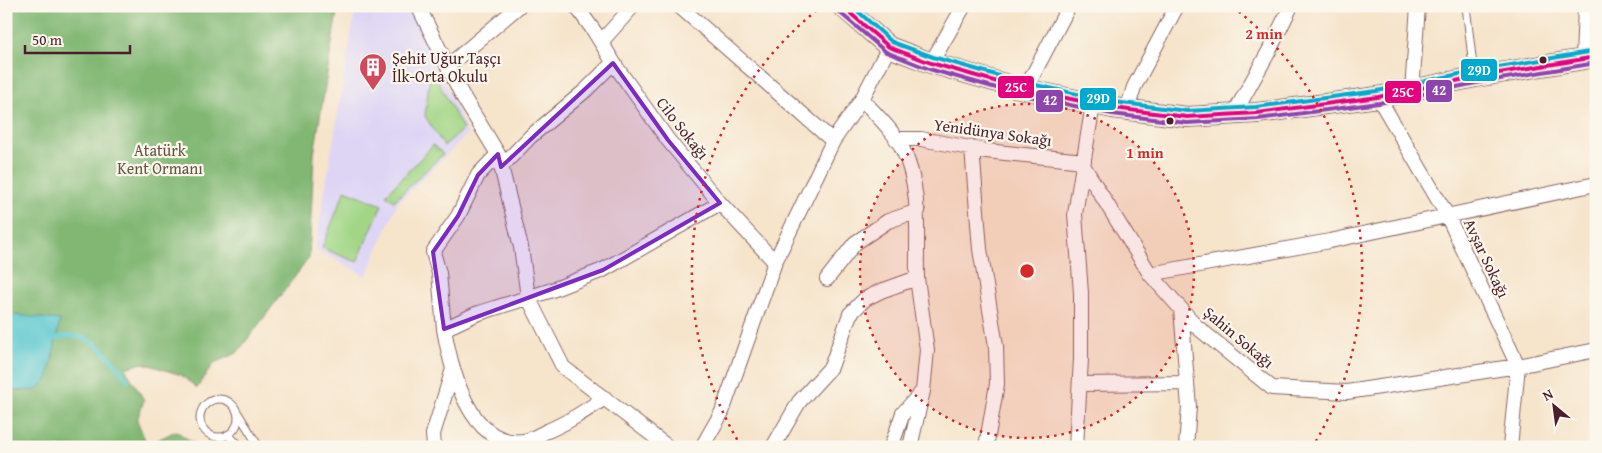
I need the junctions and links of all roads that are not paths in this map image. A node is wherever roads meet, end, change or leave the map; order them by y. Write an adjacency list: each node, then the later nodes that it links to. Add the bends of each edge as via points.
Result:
1 (418, 6): 19 (street)
2 (519, 6): 19 (street)
3 (576, 6): 14 (street, Cilo Sokağı)
4 (634, 6): 14 (street)
5 (679, 6): 29 (street)
6 (964, 6): 18 (street)
7 (1069, 6): 21 (street)
8 (1177, 6): 26 (street, via 1134,87)
9 (1291, 6): 27 (street)
10 (1418, 6): 22 (street)
11 (1466, 6): 20 (lane)
12 (1586, 6): 16 (street)
13 (849, 9): 15 (main road)
14 (601, 42): 17 (street, Cilo Sokağı)
15 (889, 47): 18 (main road); 24 (street)
16 (1589, 58): 20 (main road)
17 (613, 63): 31 (street, via 586,90); 34 (street, Cilo Sokağı, via 668,140)
18 (931, 63): 21 (main road)
19 (448, 66): 31 (street)
20 (1475, 77): 22 (main road)
21 (1026, 90): 25 (main road)
22 (1412, 91): 23 (main road)
23 (1378, 98): 27 (main road); 36 (street, Avşar Sokağı)
24 (862, 99): 28 (street); 29 (street)
25 (1092, 104): 26 (main road); 32 (street)
26 (1127, 110): 27 (main road, via 1186,117)
27 (1234, 114)
28 (896, 139): 30 (street, Yenidünya Sokağı, via 921,139); 35 (street, via 914,180)
29 (833, 141): 37 (street)
30 (972, 148): 32 (street, Yenidünya Sokağı); 61 (street, via 980,249 996,346 997,384)
31 (499, 160): 41 (street, via 521,247); 43 (street, via 478,175 458,216 434,252)
32 (1084, 164): 38 (street, Şahin Sokağı); 48 (street, via 1075,214 1081,292)
33 (1596, 184): 36 (street)
34 (720, 203): 37 (street, Cilo Sokağı); 41 (street, via 603,270)
35 (918, 211): 39 (street); 40 (street, via 888,221 855,243)
36 (1447, 214): 38 (street, via 1330,241); 45 (street, Avşar Sokağı)
37 (774, 262): 57 (street, via 722,412)
38 (1150, 274): 42 (street, Şahin Sokağı)
39 (917, 278): 49 (street, via 927,350); 58 (street, via 865,299 850,314 831,367 799,402)
40 (827, 279)
41 (528, 297): 43 (street, via 476,314); 50 (street, via 563,367)
42 (1181, 309): 45 (street, Şahin Sokağı, via 1197,327 1272,388 1347,392); 47 (street)
43 (444, 329): 46 (street)
44 (1596, 350): 45 (street, Şahin Sokağı)
45 (1518, 366): 64 (street)
46 (453, 369): 50 (street, via 456,382 480,425 506,441 526,441 572,420); 55 (street, via 433,434)
47 (1187, 383): 48 (street); 63 (street)
48 (1080, 384): 62 (street)
49 (923, 390): 59 (street, via 903,413); 60 (street)
50 (605, 398): 56 (street)
51 (235, 408): 52 (lane, via 236,427); 52 (lane, via 225,400 212,400 206,403 200,414 205,431 215,437); 54 (lane)
52 (227, 435): 53 (lane)
53 (242, 447)
54 (259, 447)
55 (434, 447)
56 (668, 447)
57 (702, 447)
58 (773, 447)
59 (891, 447)
60 (910, 447)
61 (986, 447)
62 (1076, 447)
63 (1186, 447)
64 (1510, 447)

